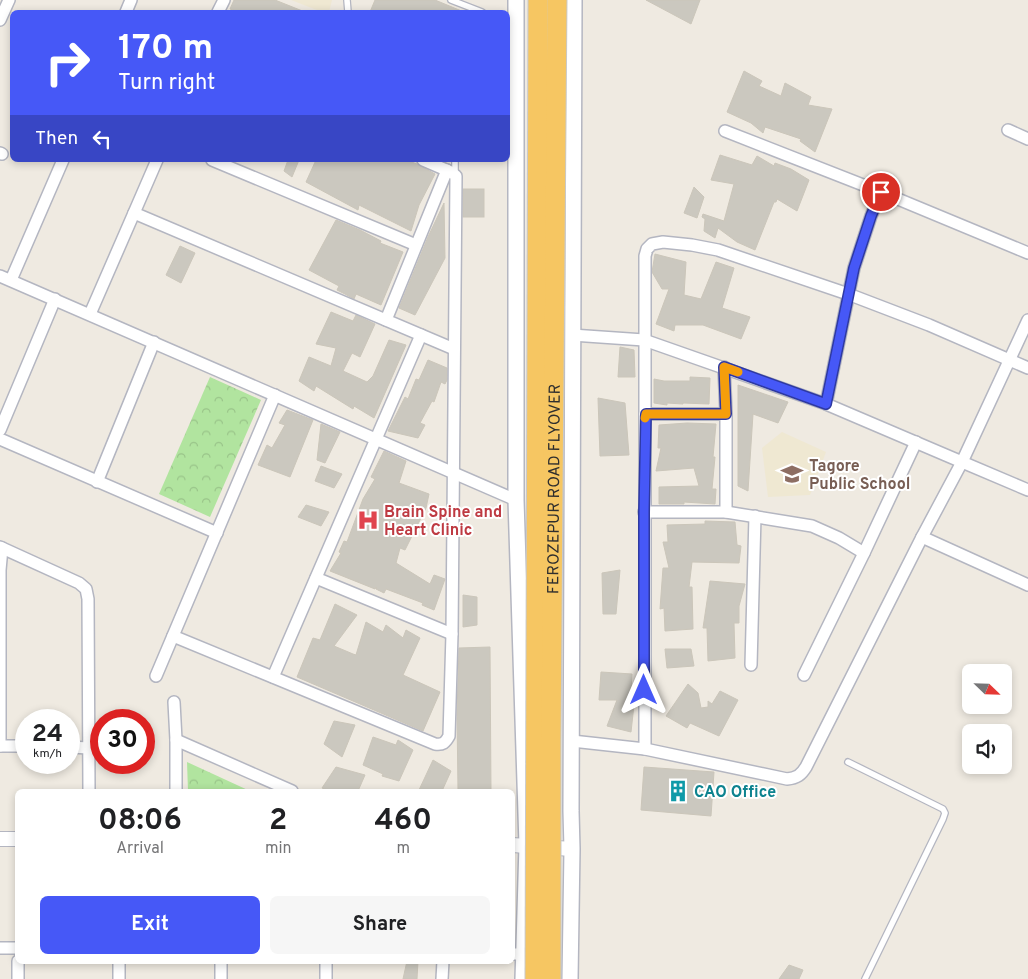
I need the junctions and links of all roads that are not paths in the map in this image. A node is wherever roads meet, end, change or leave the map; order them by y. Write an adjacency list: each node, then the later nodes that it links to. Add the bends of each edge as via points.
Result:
1 (9, 0): 8 (street)
2 (452, 0): 7 (lane)
3 (516, 0): 49 (main road)
4 (538, 0): 97 (highway, FEROZEPUR ROAD FLYOVER, bridge)
5 (557, 0): 98 (highway, FEROZEPUR ROAD FLYOVER, bridge)
6 (574, 0): 29 (main road)
7 (477, 10)
8 (1, 15)
9 (1008, 130): 11 (street)
10 (725, 131): 18 (street)
11 (1028, 139)
12 (62, 162): 23 (street)
13 (156, 162): 19 (street)
14 (217, 162): 20 (street)
15 (428, 162): 17 (street)
16 (454, 162): 17 (lane)
17 (451, 172): 20 (street); 33 (street, via 456,176)
18 (881, 192): 21 (street); 24 (street, via 862,242)
19 (134, 213): 26 (street); 27 (street)
20 (416, 245): 27 (street)
21 (1028, 252)
22 (0, 276): 23 (street)
23 (11, 280): 25 (street)
24 (848, 294): 31 (street, via 718,250 663,242 652,244 645,256); 34 (street); 38 (street)
25 (55, 299): 26 (street); 41 (street)
26 (90, 314): 32 (street)
27 (386, 320): 30 (street)
28 (1028, 320): 34 (street)
29 (572, 335): 31 (street); 69 (main road)
30 (421, 336): 33 (street); 43 (street)
31 (644, 340): 35 (street); 39 (street)
32 (154, 342): 37 (street); 47 (street)
33 (454, 349): 46 (street)
34 (1010, 361): 36 (street); 45 (street)
35 (724, 367): 38 (street); 40 (street)
36 (1028, 368)
37 (275, 395): 43 (street); 53 (street)
38 (826, 404): 44 (street)
39 (646, 414): 40 (street); 50 (street)
40 (726, 414): 51 (street)
41 (0, 430)
42 (0, 439): 47 (street)
43 (377, 439): 46 (street); 58 (street)
44 (916, 442): 45 (street); 56 (street)
45 (962, 462): 48 (street); 54 (street)
46 (452, 472): 49 (street); 60 (street)
47 (96, 482): 53 (street)
48 (1028, 490)
49 (516, 500): 81 (main road)
50 (644, 512): 51 (street); 74 (street)
51 (726, 512): 52 (street)
52 (755, 516): 56 (street, via 812,526); 63 (street)
53 (217, 533): 61 (street)
54 (922, 537): 59 (street); 74 (street, via 801,775 787,779)
55 (1, 547): 57 (street); 73 (street, via 86,589)
56 (864, 553): 64 (street)
57 (0, 570): 62 (street)
58 (316, 578): 60 (street); 66 (street)
59 (1028, 585)
60 (452, 634): 66 (street, via 449,736 441,745)
61 (173, 636): 65 (street); 66 (street)
62 (0, 658): 70 (street)
63 (751, 665)
64 (804, 675)
65 (156, 676)
66 (273, 677)
67 (174, 702): 68 (street)
68 (176, 740): 77 (street); 78 (street)
69 (572, 741): 74 (street); 82 (main road)
70 (0, 746): 71 (street)
71 (15, 746)
72 (80, 748): 73 (street)
73 (89, 748): 76 (street)
74 (645, 749)
75 (848, 762): 100 (lane, via 945,813)
76 (89, 789)
77 (176, 789)
78 (287, 789)
79 (0, 839): 80 (street)
80 (15, 839)
81 (520, 845): 82 (street); 85 (main road)
82 (572, 849): 99 (main road)
83 (0, 948): 84 (street)
84 (15, 948)
85 (518, 954): 96 (main road)
86 (18, 964): 91 (street)
87 (119, 964): 92 (street)
88 (220, 964): 93 (street)
89 (326, 964): 94 (street)
90 (443, 964): 95 (street)
91 (18, 979)
92 (119, 979)
93 (221, 979)
94 (326, 979)
95 (442, 979)
96 (524, 979)
97 (535, 979)
98 (551, 979)
99 (570, 979)
100 (865, 979)

